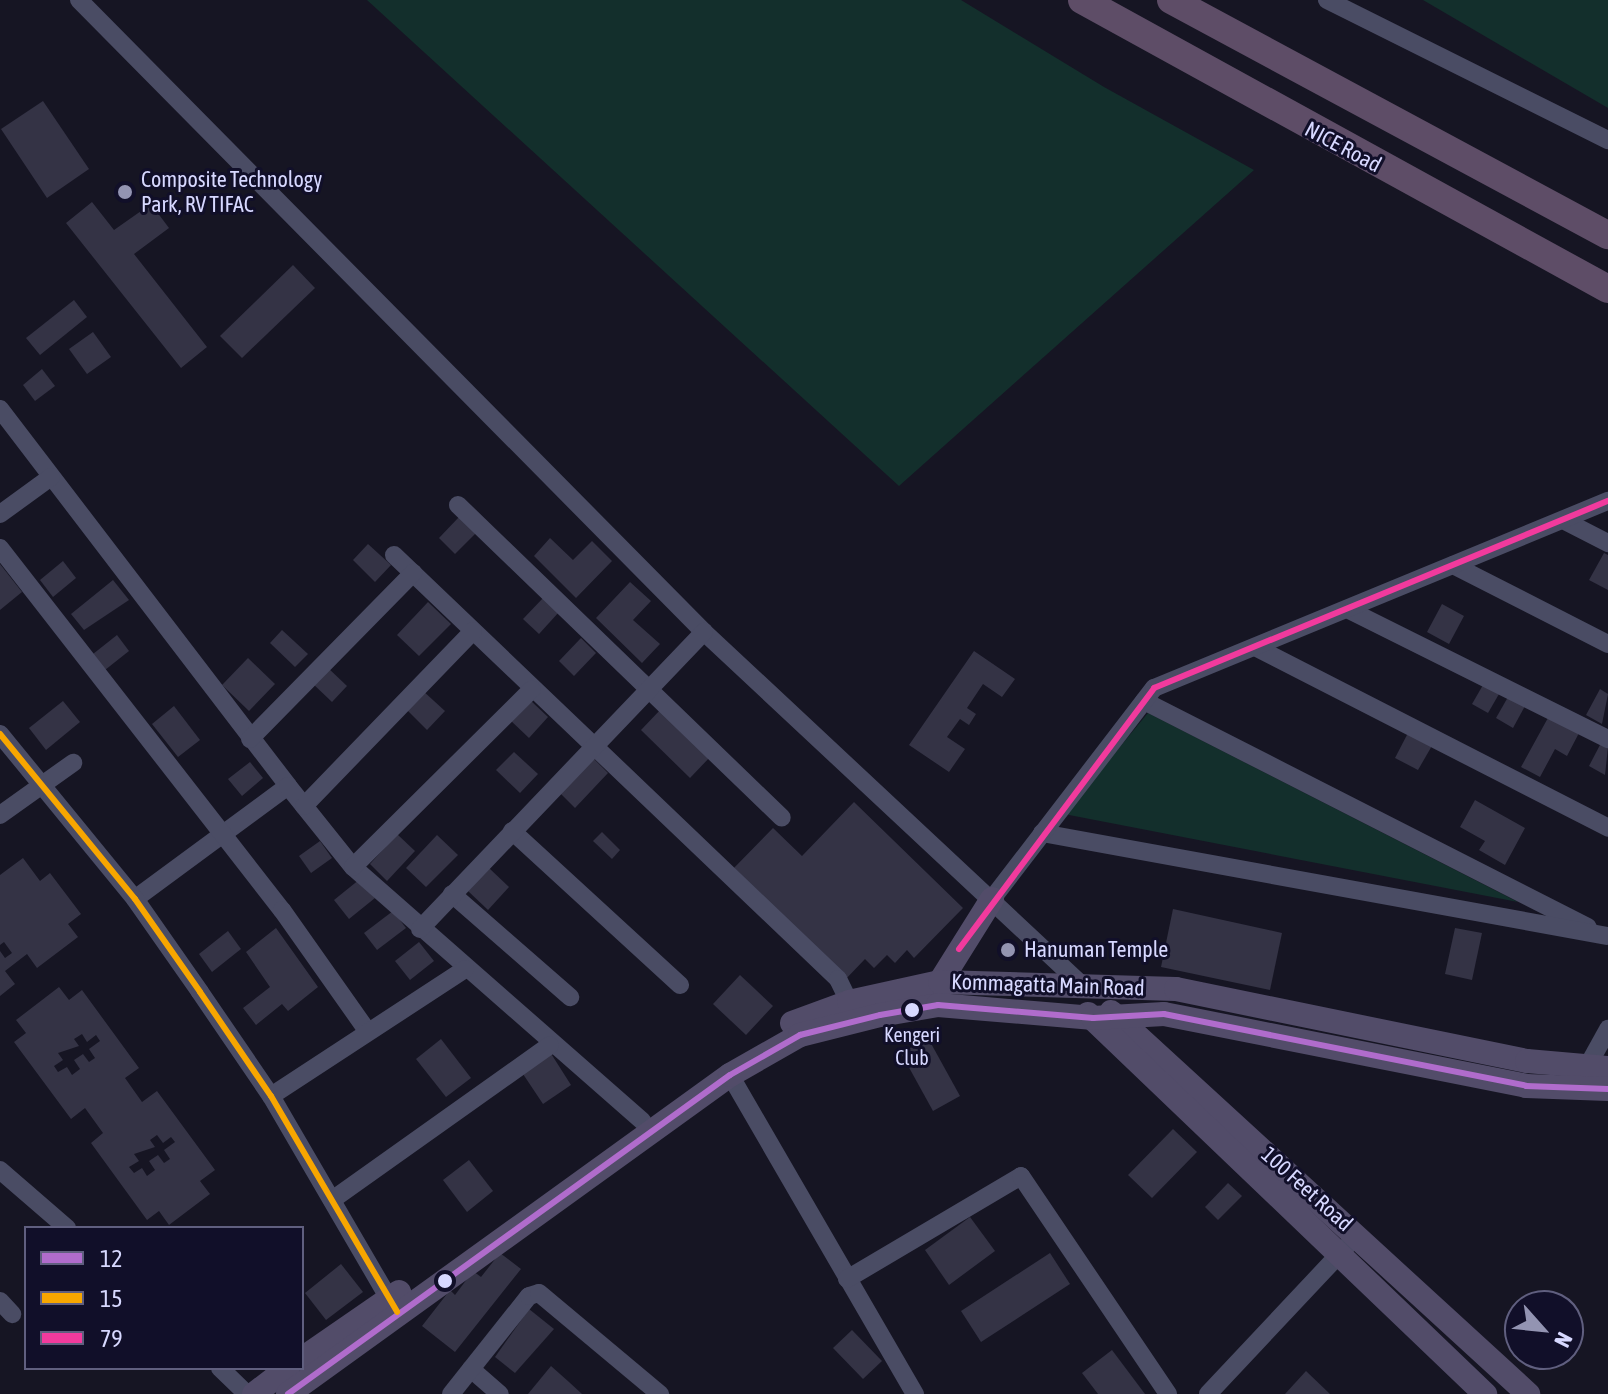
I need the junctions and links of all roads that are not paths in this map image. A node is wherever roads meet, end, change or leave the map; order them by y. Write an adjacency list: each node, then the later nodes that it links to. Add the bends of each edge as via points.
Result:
1 (79, 0): 21 (street)
2 (1082, 0): 7 (highway, NICE Road)
3 (1171, 0): 6 (highway)
4 (1327, 0): 5 (street)
5 (1608, 140)
6 (1608, 235)
7 (1608, 289)
8 (1, 412): 9 (street)
9 (51, 477): 12 (street); 28 (street)
10 (1608, 501): 13 (street)
11 (458, 505): 24 (street)
12 (0, 514)
13 (1563, 520): 14 (street); 17 (street)
14 (1608, 543)
15 (0, 548): 40 (street)
16 (394, 555): 18 (street)
17 (1453, 565): 19 (street); 22 (street)
18 (413, 573): 20 (street); 28 (street)
19 (1347, 609): 23 (street); 29 (street)
20 (473, 631): 25 (street); 34 (street)
21 (704, 632): 24 (street); 44 (street)
22 (1608, 644)
23 (1255, 647): 26 (street, via 1154,688); 37 (street)
24 (649, 688): 30 (street); 36 (street)
25 (532, 689): 30 (street); 41 (street)
26 (1144, 701): 39 (street); 46 (street)
27 (0, 734): 32 (street)
28 (250, 739): 33 (street)
29 (1608, 739)
30 (592, 746): 38 (street); 52 (street, via 838,979)
31 (73, 763): 32 (street)
32 (42, 786): 35 (street); 43 (street)
33 (288, 786): 34 (street); 40 (street)
34 (304, 806): 41 (street)
35 (0, 815)
36 (782, 818)
37 (1608, 828)
38 (512, 831): 42 (street); 48 (street)
39 (1042, 833): 44 (street); 46 (street)
40 (221, 835): 43 (street); 56 (street, via 282,910)
41 (353, 867): 45 (street)
42 (452, 894): 45 (street); 51 (street)
43 (135, 899): 61 (street)
44 (992, 899): 49 (street); 50 (main road)
45 (420, 929): 47 (street)
46 (1607, 937)
47 (465, 969): 56 (street); 57 (street)
48 (680, 985)
49 (1071, 986): 50 (main road, Kommagatta Main Road); 53 (main road, 100 Feet Road); 54 (main road, 100 Feet Road); 59 (main road, Kommagatta Main Road, via 1176,989)
50 (939, 993): 52 (main road, Kommagatta Main Road); 54 (main road, Kommagatta Main Road); 58 (main road, Kommagatta Main Road, via 800,1035)
51 (570, 997)
52 (849, 1002): 62 (main road, Kommagatta Main Road, via 794,1022)
53 (1117, 1017): 54 (main road, Kommagatta Main Road); 59 (main road, Kommagatta Main Road, via 1164,1014 1526,1086); 66 (main road, 100 Feet Road)
54 (1093, 1018): 67 (main road, 100 Feet Road)
55 (1608, 1029): 59 (street)
56 (368, 1032): 61 (street)
57 (550, 1045): 62 (street); 64 (street)
58 (730, 1075): 68 (street); 69 (main road, Kommagatta Main Road)
59 (1590, 1075): 60 (main road, Kommagatta Main Road)
60 (1608, 1089)
61 (271, 1096): 64 (street)
62 (642, 1121): 69 (main road, Kommagatta Main Road)
63 (0, 1170): 65 (street)
64 (332, 1200): 69 (street)
65 (65, 1226)
66 (1357, 1234): 67 (street); 84 (main road, 100 Feet Road)
67 (1339, 1254): 82 (street); 83 (main road, 100 Feet Road)
68 (847, 1279): 80 (street); 81 (street, via 1021,1176)
69 (393, 1305): 70 (main road, Kommagatta Main Road); 76 (main road, Kommagatta Main Road)
70 (304, 1358)
71 (471, 1369): 77 (street); 78 (street); 79 (street, via 529,1296 539,1293)
72 (222, 1370): 74 (street)
73 (285, 1370): 75 (main road)
74 (247, 1394)
75 (254, 1394)
76 (288, 1394)
77 (451, 1394)
78 (500, 1394)
79 (660, 1394)
80 (915, 1394)
81 (1168, 1394)
82 (1208, 1394)
83 (1485, 1394)
84 (1528, 1394)

